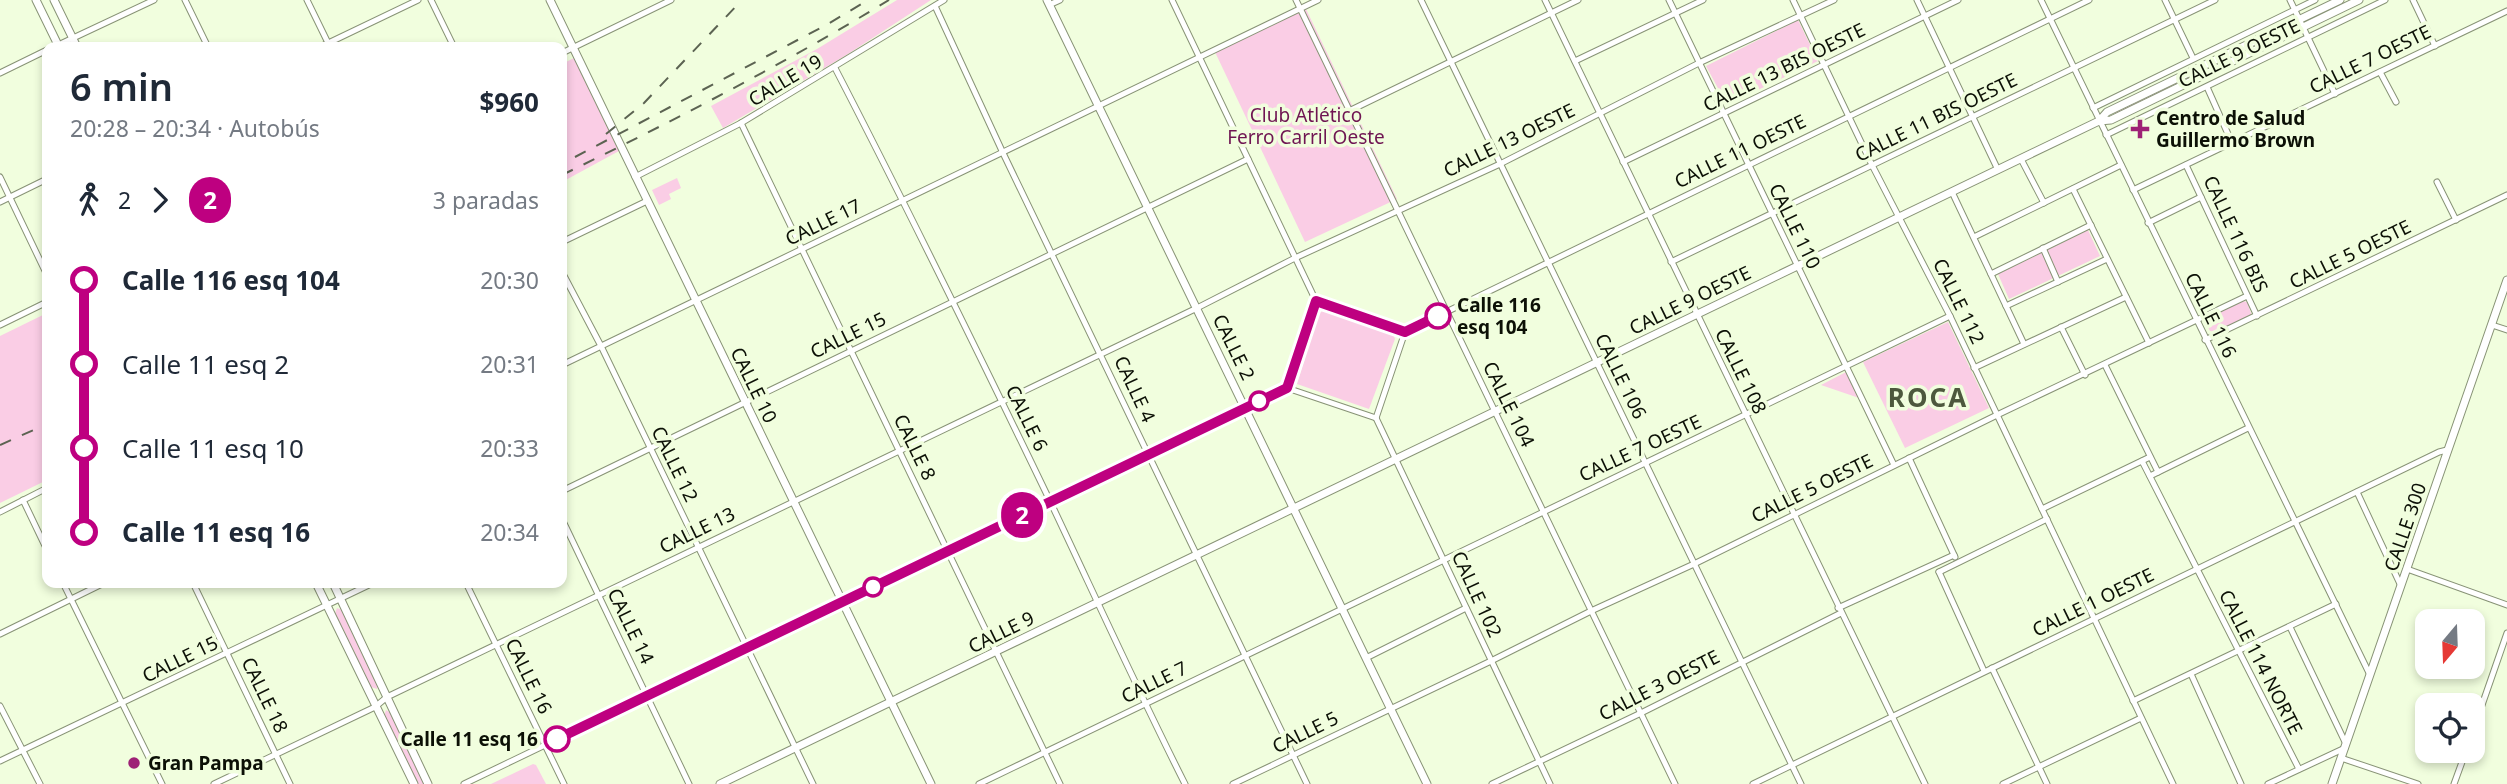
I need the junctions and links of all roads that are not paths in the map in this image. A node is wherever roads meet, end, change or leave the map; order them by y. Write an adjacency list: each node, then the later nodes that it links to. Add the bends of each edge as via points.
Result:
1 (36, 0): 48 (main road)
2 (54, 0): 46 (main road)
3 (154, 0): 46 (street)
4 (185, 0): 51 (street)
5 (307, 0): 52 (street)
6 (418, 0): 53 (street)
7 (431, 0): 54 (street)
8 (550, 0): 56 (main road, CALLE 10)
9 (671, 0): 56 (street)
10 (944, 0): 35 (street, CALLE 19)
11 (1059, 0): 34 (street)
12 (1172, 0): 59 (street)
13 (1296, 0): 36 (street, CALLE 104)
14 (1318, 0): 36 (street, CALLE 17)
15 (1421, 0): 62 (street, CALLE 106)
16 (1545, 0): 39 (street, CALLE 108)
17 (1578, 0): 39 (street)
18 (1669, 0): 40 (street, CALLE 110)
19 (1703, 0): 40 (street)
20 (1793, 0): 41 (street, CALLE 112)
21 (1834, 0): 41 (street, CALLE 13 OESTE)
22 (1917, 0): 42 (street)
23 (1958, 0): 42 (street, CALLE 13 BIS OESTE)
24 (2041, 0): 43 (street)
25 (2089, 0): 43 (street, CALLE 11 OESTE)
26 (2165, 0): 44 (street)
27 (2214, 0): 44 (street, CALLE 11 BIS OESTE)
28 (2290, 0): 37 (street)
29 (2315, 0): 37 (street, CALLE 9 OESTE)
30 (2340, 0): 45 (main road, CALLE 9 OESTE)
31 (2359, 0): 45 (main road, CALLE 9 OESTE)
32 (2385, 0): 47 (street, CALLE 9 OESTE)
33 (2413, 0): 55 (street)
34 (1048, 2): 73 (main road, CALLE 2)
35 (935, 6): 65 (street, CALLE 19); 84 (street, CALLE 4)
36 (1300, 9): 59 (street, CALLE 17); 75 (street, CALLE 104)
37 (2294, 9): 45 (street); 60 (street, CALLE 9 OESTE)
38 (2507, 11): 55 (street, CALLE 7 OESTE)
39 (1551, 13): 61 (street, CALLE 108); 62 (street)
40 (1675, 13): 61 (street); 63 (street, CALLE 110)
41 (1801, 16): 63 (street, CALLE 13 OESTE); 64 (street, CALLE 112)
42 (1925, 16): 64 (street, CALLE 13 BIS OESTE); 66 (street)
43 (2050, 19): 66 (street, CALLE 11 OESTE); 67 (street)
44 (2175, 19): 60 (street); 67 (street, CALLE 11 BIS OESTE)
45 (2301, 24): 47 (street); 80 (main road, CALLE 9 OESTE, via 2111,120)
46 (72, 38): 49 (street); 50 (main road)
47 (2308, 38): 70 (street, CALLE 9 OESTE); 71 (street)
48 (55, 42)
49 (65, 42)
50 (74, 42)
51 (206, 42)
52 (328, 42)
53 (335, 42)
54 (452, 42)
55 (2435, 46): 68 (street, CALLE 7 OESTE)
56 (573, 48): 57 (street); 95 (main road, CALLE 10)
57 (567, 51)
58 (42, 53): 69 (street)
59 (1199, 57): 73 (street, CALLE 17); 85 (street)
60 (2193, 58): 74 (street, CALLE 9 OESTE)
61 (1575, 61): 76 (street, CALLE 108)
62 (1451, 62): 75 (street); 88 (street, CALLE 106)
63 (1699, 63): 76 (street, CALLE 13 OESTE); 77 (street, CALLE 110)
64 (1824, 65): 77 (street, CALLE 13 BIS OESTE); 78 (street, CALLE 112)
65 (835, 68): 81 (street, CALLE 19); 104 (street, CALLE 6)
66 (1950, 68): 78 (street, CALLE 11 OESTE); 79 (street)
67 (2074, 68): 74 (street); 79 (street, CALLE 11 BIS OESTE)
68 (2381, 72): 71 (street, CALLE 7 OESTE); 72 (street)
69 (0, 74)
70 (2207, 87): 82 (street, CALLE 9 OESTE); 83 (street)
71 (2335, 94): 83 (street, CALLE 7 OESTE)
72 (2396, 102)
73 (1099, 106): 84 (street, CALLE 17); 108 (main road, CALLE 2)
74 (2093, 108): 80 (street, CALLE 116)
75 (1349, 111): 109 (street, CALLE 104)
76 (1600, 113): 87 (street, CALLE 108); 88 (street, CALLE 13 OESTE)
77 (1723, 113): 87 (street, CALLE 13 BIS OESTE); 89 (street, CALLE 110)
78 (1849, 116): 89 (street, CALLE 11 OESTE); 90 (street, CALLE 112)
79 (1972, 117): 90 (street, CALLE 11 BIS OESTE); 93 (street)
80 (2099, 121): 82 (street, CALLE 116); 86 (main road, CALLE 9 OESTE)
81 (741, 124): 95 (street, CALLE 19); 119 (street, CALLE 8)
82 (2106, 135): 91 (street, CALLE 116)
83 (2232, 143): 92 (street, CALLE 7 OESTE)
84 (1003, 153): 104 (street, CALLE 17); 120 (street, CALLE 4)
85 (1248, 159): 108 (street, CALLE 15); 121 (street)
86 (2021, 159): 93 (main road, CALLE 9 OESTE); 107 (street)
87 (1623, 162): 111 (street, CALLE 108)
88 (1500, 164): 109 (street, CALLE 13 OESTE); 123 (street, CALLE 106)
89 (1748, 165): 110 (street, CALLE 110); 111 (street, CALLE 11 OESTE)
90 (1872, 165): 110 (street, CALLE 11 BIS OESTE); 112 (street, CALLE 112)
91 (2121, 165): 98 (street); 99 (street, CALLE 116)
92 (2186, 165): 99 (street, CALLE 7 OESTE); 103 (street, CALLE 116 BIS)
93 (1998, 170): 100 (main road, CALLE 9 OESTE)
94 (0, 177): 102 (street)
95 (635, 177): 105 (main road, CALLE 10)
96 (42, 181): 102 (street)
97 (2437, 182): 113 (street)
98 (2073, 189): 107 (street); 115 (street)
99 (2133, 190): 114 (street, CALLE 116)
100 (1952, 192): 112 (main road, CALLE 9 OESTE); 116 (street)
101 (2507, 195): 113 (street, CALLE 5 OESTE)
102 (10, 197): 106 (street); 125 (street)
103 (2202, 197): 114 (street); 131 (street, CALLE 116 BIS)
104 (903, 200): 119 (street, CALLE 17); 135 (street, CALLE 6)
105 (647, 201): 117 (street); 133 (main road, CALLE 10)
106 (0, 202)
107 (2043, 203): 116 (street)
108 (1148, 207): 120 (street, CALLE 15); 138 (main road, CALLE 2)
109 (1398, 211): 121 (street, CALLE 13 OESTE); 139 (street, CALLE 104)
110 (1772, 213): 124 (street, CALLE 11 BIS OESTE); 126 (street, CALLE 110)
111 (1648, 214): 123 (street, CALLE 11 OESTE); 124 (street, CALLE 108)
112 (1899, 217): 126 (main road, CALLE 9 OESTE); 141 (street, CALLE 112)
113 (2456, 219): 142 (street, CALLE 5 OESTE)
114 (2148, 223): 143 (street, CALLE 116)
115 (2091, 225): 118 (street); 122 (street)
116 (1974, 237): 127 (street)
117 (567, 240)
118 (2043, 248): 127 (street); 130 (street)
119 (801, 250): 133 (street, CALLE 17); 153 (street, CALLE 8)
120 (1052, 253): 135 (street, CALLE 15); 154 (street, CALLE 4)
121 (1296, 258): 134 (street); 138 (street, CALLE 13 OESTE)
122 (2107, 259): 130 (street); 132 (street)
123 (1548, 262): 139 (street, CALLE 11 OESTE); 155 (street, CALLE 106)
124 (1671, 262): 140 (street, CALLE 108)
125 (42, 264)
126 (1797, 266): 140 (main road, CALLE 9 OESTE); 158 (street, CALLE 110)
127 (1991, 274): 137 (street)
128 (567, 281): 152 (street, CALLE 12)
129 (2507, 281): 145 (main road, CALLE 300)
130 (2058, 282): 137 (street)
131 (2247, 296): 142 (street, CALLE 116 BIS); 143 (street, CALLE 5 OESTE)
132 (2126, 297): 146 (street); 151 (street)
133 (695, 301): 152 (street, CALLE 17); 162 (main road, CALLE 10)
134 (1316, 301): 148 (street); 161 (street)
135 (952, 302): 153 (street, CALLE 15); 163 (street, CALLE 6)
136 (42, 304): 144 (street)
137 (2006, 306): 150 (street)
138 (1197, 308): 154 (street, CALLE 13); 164 (main road, CALLE 2)
139 (1446, 311): 148 (street, CALLE 11 OESTE); 165 (street, CALLE 104)
140 (1696, 315): 155 (main road, CALLE 9 OESTE); 167 (street, CALLE 108)
141 (1950, 316): 158 (street, CALLE 7 OESTE); 159 (street, CALLE 112)
142 (2257, 316): 149 (street, CALLE 5 OESTE)
143 (2196, 320): 149 (street, CALLE 116); 151 (street, CALLE 5 OESTE)
144 (0, 325)
145 (2492, 325): 147 (street); 171 (main road, CALLE 300)
146 (2061, 327): 150 (street); 160 (street)
147 (2507, 330)
148 (1405, 332): 168 (street)
149 (2205, 340): 169 (street, CALLE 116)
150 (2024, 344): 159 (street)
151 (2149, 344): 157 (street, CALLE 5 OESTE)
152 (601, 346): 156 (street, CALLE 17); 170 (street, CALLE 12)
153 (850, 351): 162 (street, CALLE 15); 172 (street, CALLE 8)
154 (1101, 354): 163 (street, CALLE 13); 173 (street, CALLE 4)
155 (1596, 362): 165 (main road, CALLE 9 OESTE); 178 (street, CALLE 106)
156 (567, 363)
157 (2105, 365): 160 (street, CALLE 5 OESTE); 174 (street)
158 (1846, 367): 167 (street, CALLE 7 OESTE); 179 (street, CALLE 110)
159 (1974, 368): 166 (street, CALLE 112)
160 (2085, 374): 166 (street, CALLE 5 OESTE)
161 (1287, 388): 164 (street); 168 (street)
162 (745, 402): 170 (street, CALLE 15); 186 (main road, CALLE 10)
163 (1002, 402): 172 (street, CALLE 13); 187 (street, CALLE 6)
164 (1245, 407): 173 (street); 188 (main road, CALLE 2)
165 (1495, 411): 176 (main road, CALLE 9 OESTE); 190 (street, CALLE 104)
166 (1997, 415): 175 (street, CALLE 5 OESTE); 189 (street, CALLE 112)
167 (1745, 416): 178 (street, CALLE 7 OESTE); 192 (street, CALLE 108)
168 (1376, 418): 176 (street, CALLE 102)
169 (2248, 428): 180 (street); 194 (street, CALLE 116)
170 (650, 449): 182 (street, CALLE 15); 197 (street, CALLE 12)
171 (2447, 450): 184 (street, CALLE 1 OESTE); 206 (main road, CALLE 300)
172 (900, 451): 186 (street, CALLE 13); 198 (street, CALLE 8)
173 (1148, 454): 187 (street); 199 (street, CALLE 4)
174 (2150, 457): 177 (street); 180 (street)
175 (1909, 458): 179 (street, CALLE 5 OESTE); 200 (street)
176 (1395, 459): 188 (main road, CALLE 9 OESTE); 201 (street, CALLE 102)
177 (2142, 461): 181 (street, CALLE 114 NORTE); 189 (street)
178 (1645, 463): 190 (street, CALLE 7 OESTE); 203 (street, CALLE 106)
179 (1894, 465): 192 (street, CALLE 5 OESTE)
180 (2158, 472): 181 (street)
181 (2150, 476): 205 (street, CALLE 114 NORTE)
182 (567, 489)
183 (42, 490): 185 (street)
184 (2357, 492): 194 (street, CALLE 1 OESTE); 208 (street)
185 (23, 500): 191 (street); 196 (street)
186 (793, 502): 197 (street, CALLE 13); 219 (main road, CALLE 10)
187 (1050, 502): 198 (street); 220 (street, CALLE 6)
188 (1295, 508): 199 (main road, CALLE 9); 224 (main road, CALLE 2)
189 (2042, 509): 193 (street, CALLE 112)
190 (1543, 511): 201 (street, CALLE 7 OESTE); 227 (street, CALLE 104)
191 (0, 512)
192 (1793, 514): 203 (street, CALLE 5 OESTE); 226 (street, CALLE 108)
193 (2047, 519): 202 (street); 228 (street, CALLE 112)
194 (2295, 522): 205 (street, CALLE 1 OESTE); 221 (street, CALLE 116)
195 (567, 530): 216 (street, CALLE 14)
196 (42, 540)
197 (698, 547): 216 (street, CALLE 13); 233 (street, CALLE 12)
198 (947, 551): 219 (street); 234 (street, CALLE 8)
199 (1198, 555): 220 (main road, CALLE 9); 237 (street, CALLE 4)
200 (1954, 555): 202 (street); 204 (street, CALLE 3 OESTE)
201 (1443, 560): 224 (street, CALLE 7 OESTE); 225 (street, CALLE 102)
202 (1958, 563): 207 (street)
203 (1694, 564): 227 (street, CALLE 5 OESTE); 240 (street, CALLE 106)
204 (1936, 564): 207 (street); 226 (street, CALLE 3 OESTE)
205 (2196, 569): 228 (street, CALLE 1 OESTE); 235 (street, CALLE 114 NORTE)
206 (2407, 569): 208 (main road, CALLE 300); 223 (street)
207 (1939, 572): 242 (street)
208 (2401, 586): 244 (main road, CALLE 300)
209 (66, 588): 217 (street)
210 (93, 588): 217 (street)
211 (195, 588): 236 (street, CALLE 18)
212 (319, 588): 222 (main road)
213 (336, 588): 218 (main road)
214 (363, 588): 218 (street, CALLE 15)
215 (468, 588): 232 (street, CALLE 16)
216 (598, 595): 232 (street, CALLE 13); 246 (street, CALLE 14)
217 (71, 598): 231 (street); 250 (street)
218 (341, 599): 222 (street, CALLE 15); 245 (main road)
219 (842, 602): 233 (street); 249 (main road, CALLE 10)
220 (1098, 602): 234 (main road, CALLE 9); 251 (street, CALLE 6)
221 (2336, 604): 229 (street); 244 (street, CALLE 116)
222 (327, 605): 236 (street, CALLE 15); 253 (main road)
223 (2507, 605)
224 (1343, 608): 237 (street, CALLE 7); 238 (main road, CALLE 2)
225 (1466, 608): 238 (street); 239 (street, CALLE 102)
226 (1839, 610): 240 (street, CALLE 3 OESTE); 256 (street, CALLE 108)
227 (1591, 611): 239 (street, CALLE 5 OESTE); 255 (street, CALLE 104)
228 (2094, 619): 241 (street, CALLE 1 OESTE); 248 (street, CALLE 112)
229 (2290, 627): 235 (street); 259 (street)
230 (2507, 633): 247 (street)
231 (0, 634)
232 (496, 644): 245 (street, CALLE 13); 258 (street, CALLE 16)
233 (747, 648): 246 (street); 260 (street, CALLE 12)
234 (996, 652): 249 (main road, CALLE 9); 262 (street, CALLE 8)
235 (2238, 652): 243 (street); 271 (street, CALLE 114 NORTE)
236 (227, 653): 250 (street, CALLE 15); 263 (street, CALLE 18)
237 (1246, 655): 251 (street, CALLE 7); 264 (street, CALLE 4)
238 (1366, 658): 254 (main road, CALLE 2)
239 (1492, 661): 254 (street, CALLE 5 OESTE); 267 (street, CALLE 102)
240 (1742, 661): 255 (street, CALLE 3 OESTE); 269 (street, CALLE 106)
241 (1992, 668): 242 (street, CALLE 1 OESTE); 270 (street)
242 (1984, 671): 256 (street, CALLE 1 OESTE)
243 (2192, 674): 248 (street); 299 (street)
244 (2370, 675): 259 (main road, CALLE 300)
245 (387, 696): 253 (street, CALLE 13); 277 (main road)
246 (647, 696): 258 (street); 280 (street, CALLE 14)
247 (2485, 697)
248 (2133, 701): 257 (street, CALLE 112)
249 (891, 702): 260 (main road, CALLE 9); 283 (main road, CALLE 10)
250 (122, 704): 261 (street, CALLE 15); 273 (street)
251 (1144, 704): 262 (street, CALLE 7); 286 (street, CALLE 6)
252 (0, 706): 261 (street)
253 (376, 707): 263 (street, CALLE 13); 276 (main road)
254 (1391, 709): 264 (street, CALLE 5); 289 (main road, CALLE 2)
255 (1641, 713): 267 (street, CALLE 3 OESTE); 292 (street, CALLE 104)
256 (1891, 717): 269 (street, CALLE 1 OESTE); 295 (street, CALLE 108)
257 (2141, 718): 270 (street); 298 (street, CALLE 112)
258 (545, 745): 278 (street); 279 (street, CALLE 16)
259 (2346, 746): 265 (main road, CALLE 300); 271 (street)
260 (796, 748): 281 (main road, CALLE 9); 282 (street, CALLE 12)
261 (22, 752): 266 (street, CALLE 15); 272 (street)
262 (1044, 752): 284 (street, CALLE 7); 285 (street, CALLE 8)
263 (276, 754): 274 (street, CALLE 13); 275 (street, CALLE 18)
264 (1293, 755): 287 (street, CALLE 5); 288 (street, CALLE 4)
265 (2341, 758): 301 (main road, CALLE 300); 302 (street)
266 (0, 761)
267 (1539, 761): 290 (street, CALLE 3 OESTE); 291 (street, CALLE 102)
268 (2462, 763): 303 (street)
269 (1792, 765): 293 (street, CALLE 1 OESTE); 294 (street, CALLE 106)
270 (2039, 767): 296 (street); 297 (street)
271 (2299, 769): 300 (street)
272 (40, 784)
273 (162, 784)
274 (214, 784)
275 (290, 784)
276 (414, 784)
277 (428, 784)
278 (464, 784)
279 (564, 784)
280 (689, 784)
281 (720, 784)
282 (813, 784)
283 (931, 784)
284 (979, 784)
285 (1060, 784)
286 (1185, 784)
287 (1233, 784)
288 (1307, 784)
289 (1427, 784)
290 (1492, 784)
291 (1550, 784)
292 (1675, 784)
293 (1753, 784)
294 (1801, 784)
295 (1925, 784)
296 (2003, 784)
297 (2047, 784)
298 (2173, 784)
299 (2241, 784)
300 (2268, 784)
301 (2332, 784)
302 (2418, 784)
303 (2454, 784)

